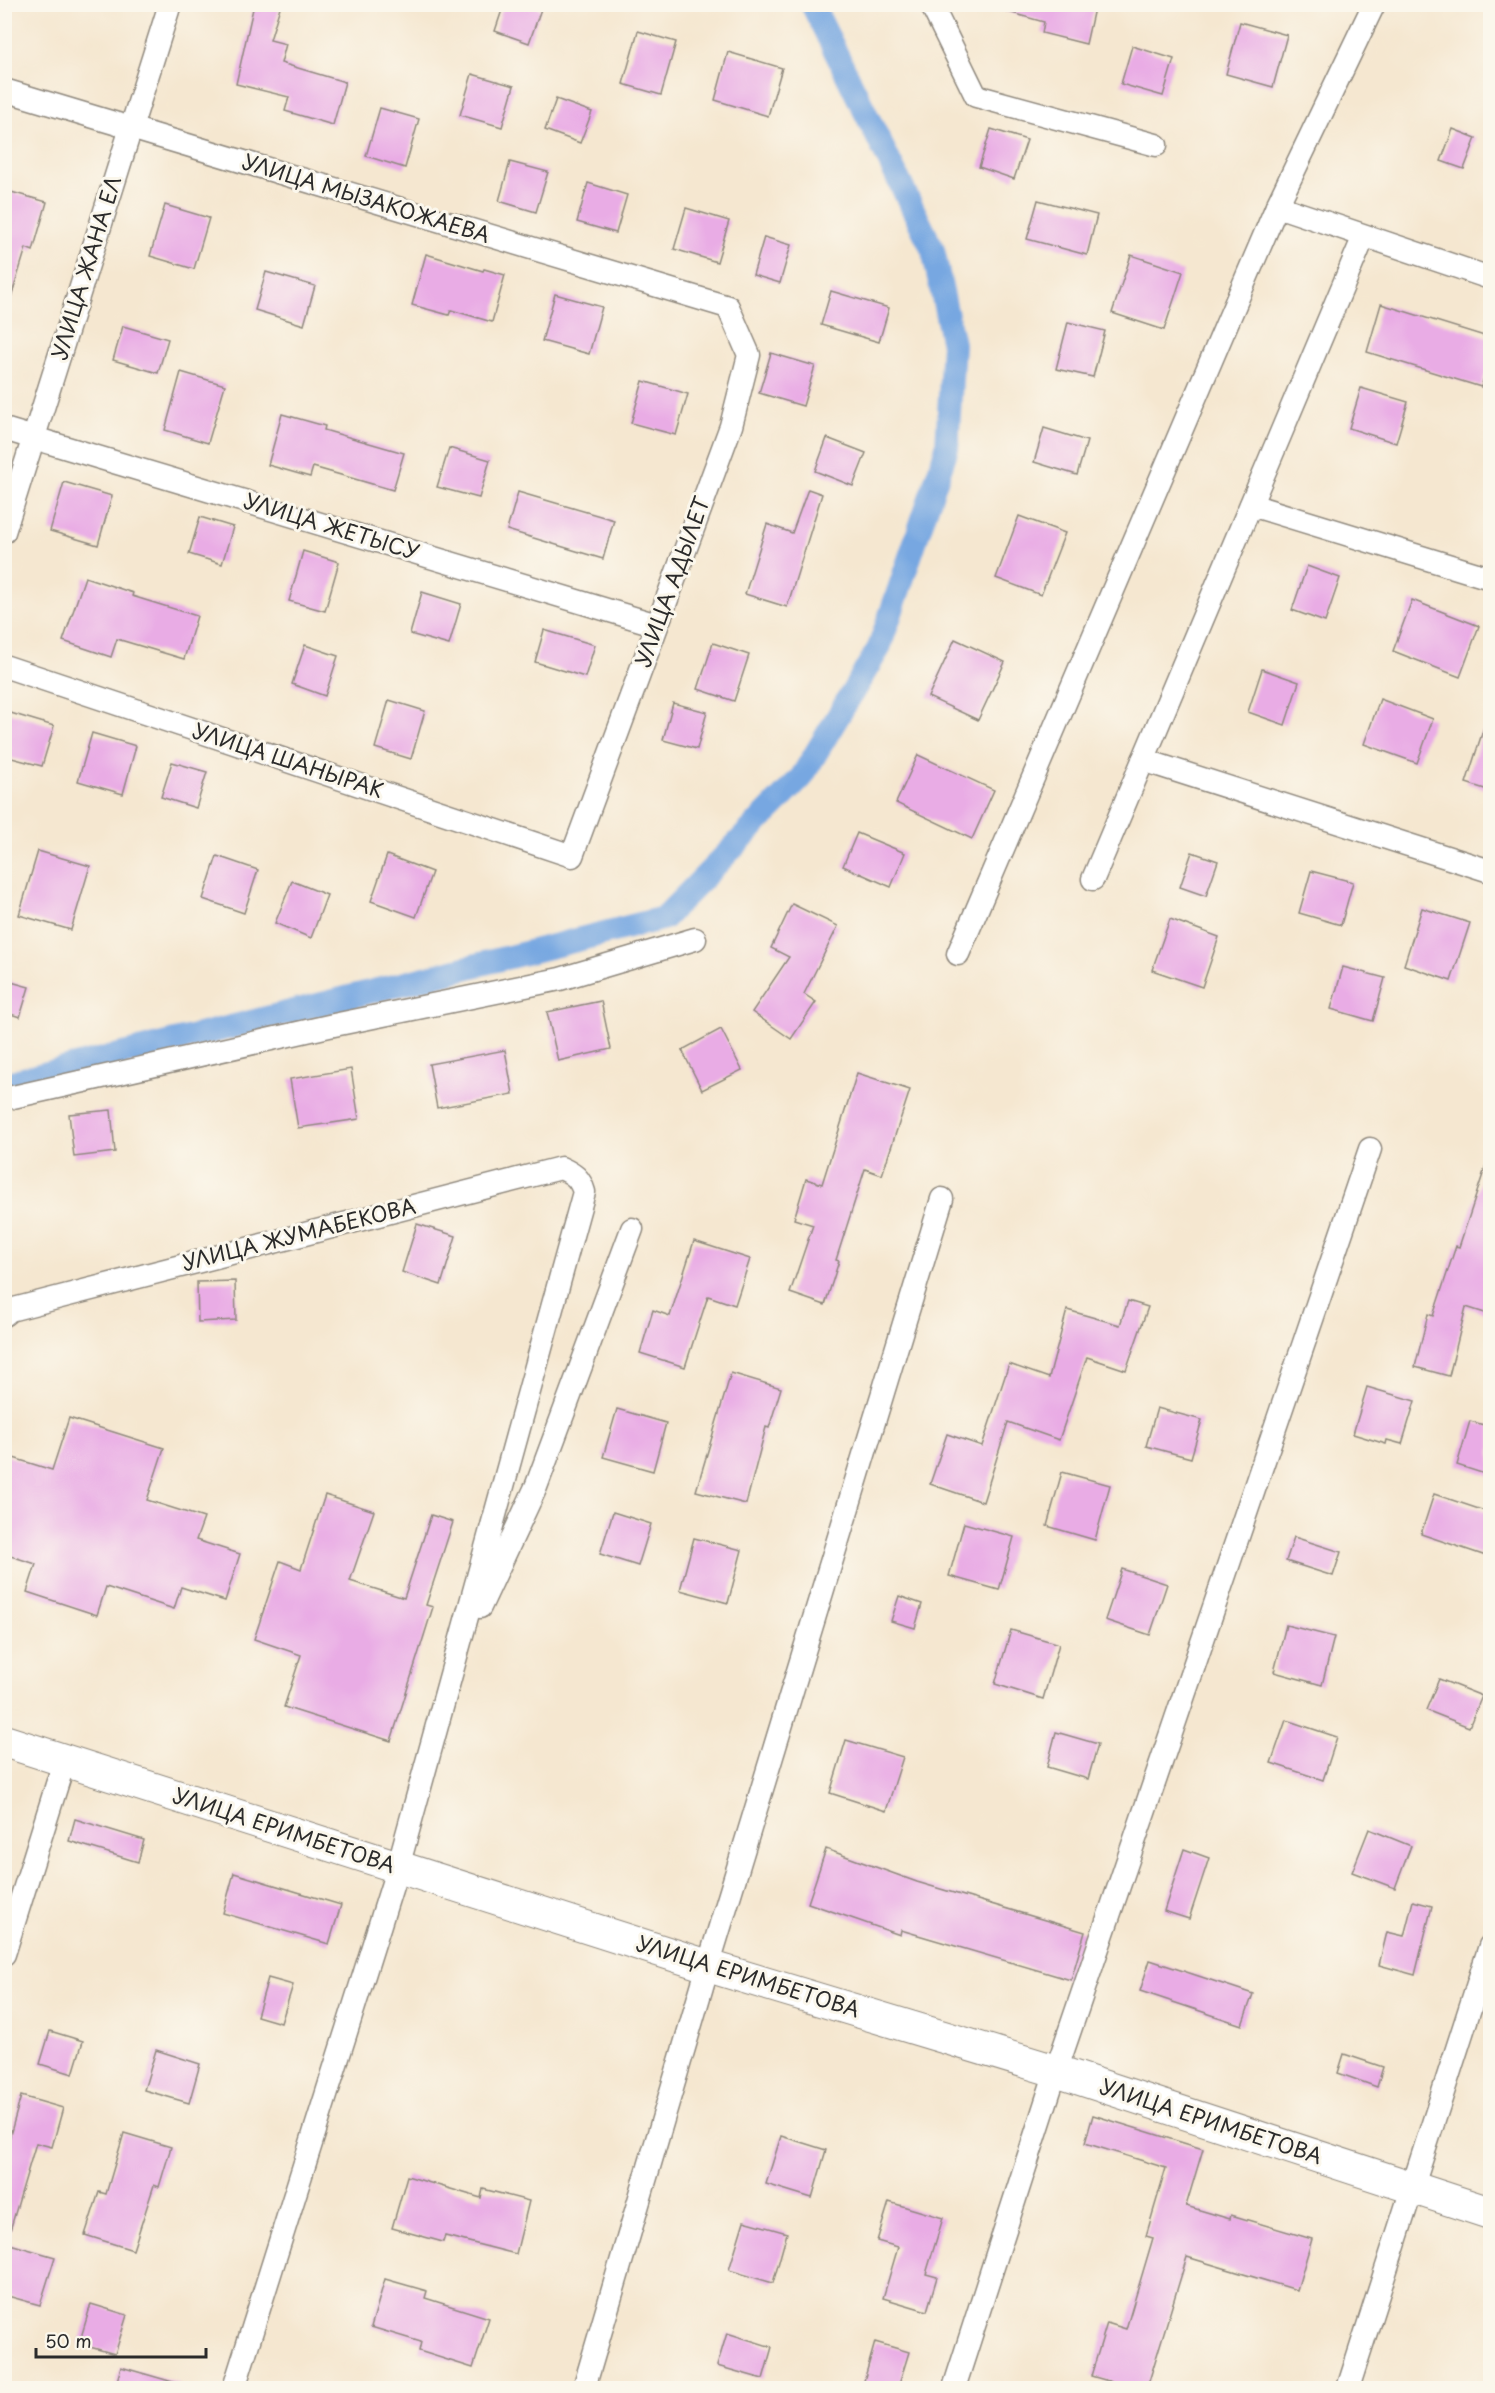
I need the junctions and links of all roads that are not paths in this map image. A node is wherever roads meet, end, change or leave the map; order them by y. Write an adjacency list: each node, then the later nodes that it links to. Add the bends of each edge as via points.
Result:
1 (170, 4): 5 (street, УЛИЦА ЖАНА ЕЛ)
2 (931, 4): 6 (street, via 976,96)
3 (1374, 4): 7 (street)
4 (4, 90): 5 (street, УЛИЦА МЫЗАКОЖАЕВА)
5 (131, 129): 10 (street, УЛИЦА МЫЗАКОЖАЕВА); 12 (street, УЛИЦА ЖАНА ЕЛ)
6 (1156, 145)
7 (1277, 206): 8 (street); 23 (street)
8 (1364, 236): 9 (street); 13 (street)
9 (1491, 278)
10 (728, 307): 16 (street, УЛИЦА АДЫЛЕТ, via 749,355 731,426)
11 (4, 429): 12 (street, УЛИЦА ЖЕТЫСУ)
12 (34, 438): 14 (street, УЛИЦА ЖАНА ЕЛ); 16 (street, УЛИЦА ЖЕТЫСУ)
13 (1251, 505): 15 (street); 18 (street)
14 (4, 532)
15 (1491, 578)
16 (657, 625): 19 (street, УЛИЦА АДЫЛЕТ)
17 (4, 666): 19 (street, УЛИЦА ШАНЫРАК)
18 (1143, 760): 20 (street); 21 (street)
19 (572, 856)
20 (1491, 871)
21 (1093, 879)
22 (695, 939): 24 (street, via 560,979)
23 (958, 954)
24 (4, 1099)
25 (1370, 1149): 36 (street)
26 (942, 1199): 35 (street)
27 (632, 1229): 29 (street, via 536,1487)
28 (4, 1315): 29 (street, УЛИЦА ЖУМАБЕКОВА, via 10,1310 561,1168 574,1174 584,1192)
29 (453, 1666): 32 (street)
30 (4, 1741): 31 (main road, УЛИЦА ЕРИМБЕТОВА)
31 (64, 1762): 32 (main road, УЛИЦА ЕРИМБЕТОВА); 34 (street)
32 (398, 1867): 35 (main road, УЛИЦА ЕРИМБЕТОВА); 39 (street)
33 (1491, 1946): 37 (street)
34 (4, 1954)
35 (708, 1965): 36 (main road, УЛИЦА ЕРИМБЕТОВА); 40 (street)
36 (1056, 2071): 37 (main road, УЛИЦА ЕРИМБЕТОВА); 41 (street)
37 (1411, 2188): 38 (main road, УЛИЦА ЕРИМБЕТОВА); 42 (street)
38 (1491, 2213)
39 (234, 2388)
40 (584, 2388)
41 (954, 2388)
42 (1348, 2388)

